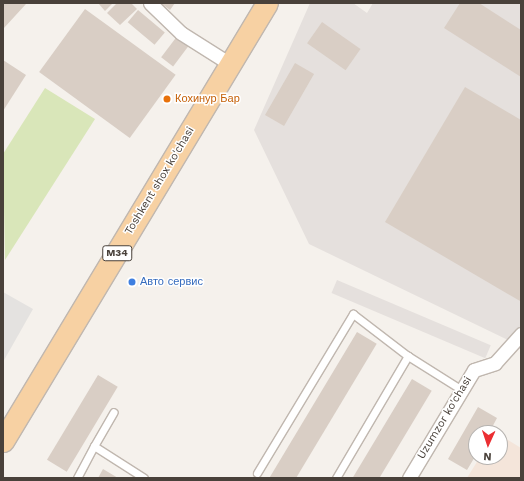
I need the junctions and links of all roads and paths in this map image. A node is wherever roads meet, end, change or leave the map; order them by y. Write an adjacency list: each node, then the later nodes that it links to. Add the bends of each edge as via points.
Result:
1 (150, 3): 4 (street, via 180,34)
2 (251, 3): 4 (main road, Toshkent shox ko'chasi / M34)
3 (267, 3): 4 (main road, Toshkent shox ko'chasi / M34)
4 (224, 61): 9 (main road, Toshkent shox ko'chasi / M34); 10 (main road, Toshkent shox ko'chasi / M34)
5 (521, 334): 7 (street, Uzumzor ko'chasi, via 495,363 474,370)
6 (408, 356): 7 (lane); 12 (lane, via 353,314); 15 (lane)
7 (462, 390): 16 (street, Uzumzor ko'chasi)
8 (114, 412): 11 (lane)
9 (3, 415)
10 (3, 441)
11 (94, 446): 13 (lane); 14 (lane)
12 (256, 473)
13 (77, 478)
14 (144, 478)
15 (336, 478)
16 (409, 478)

